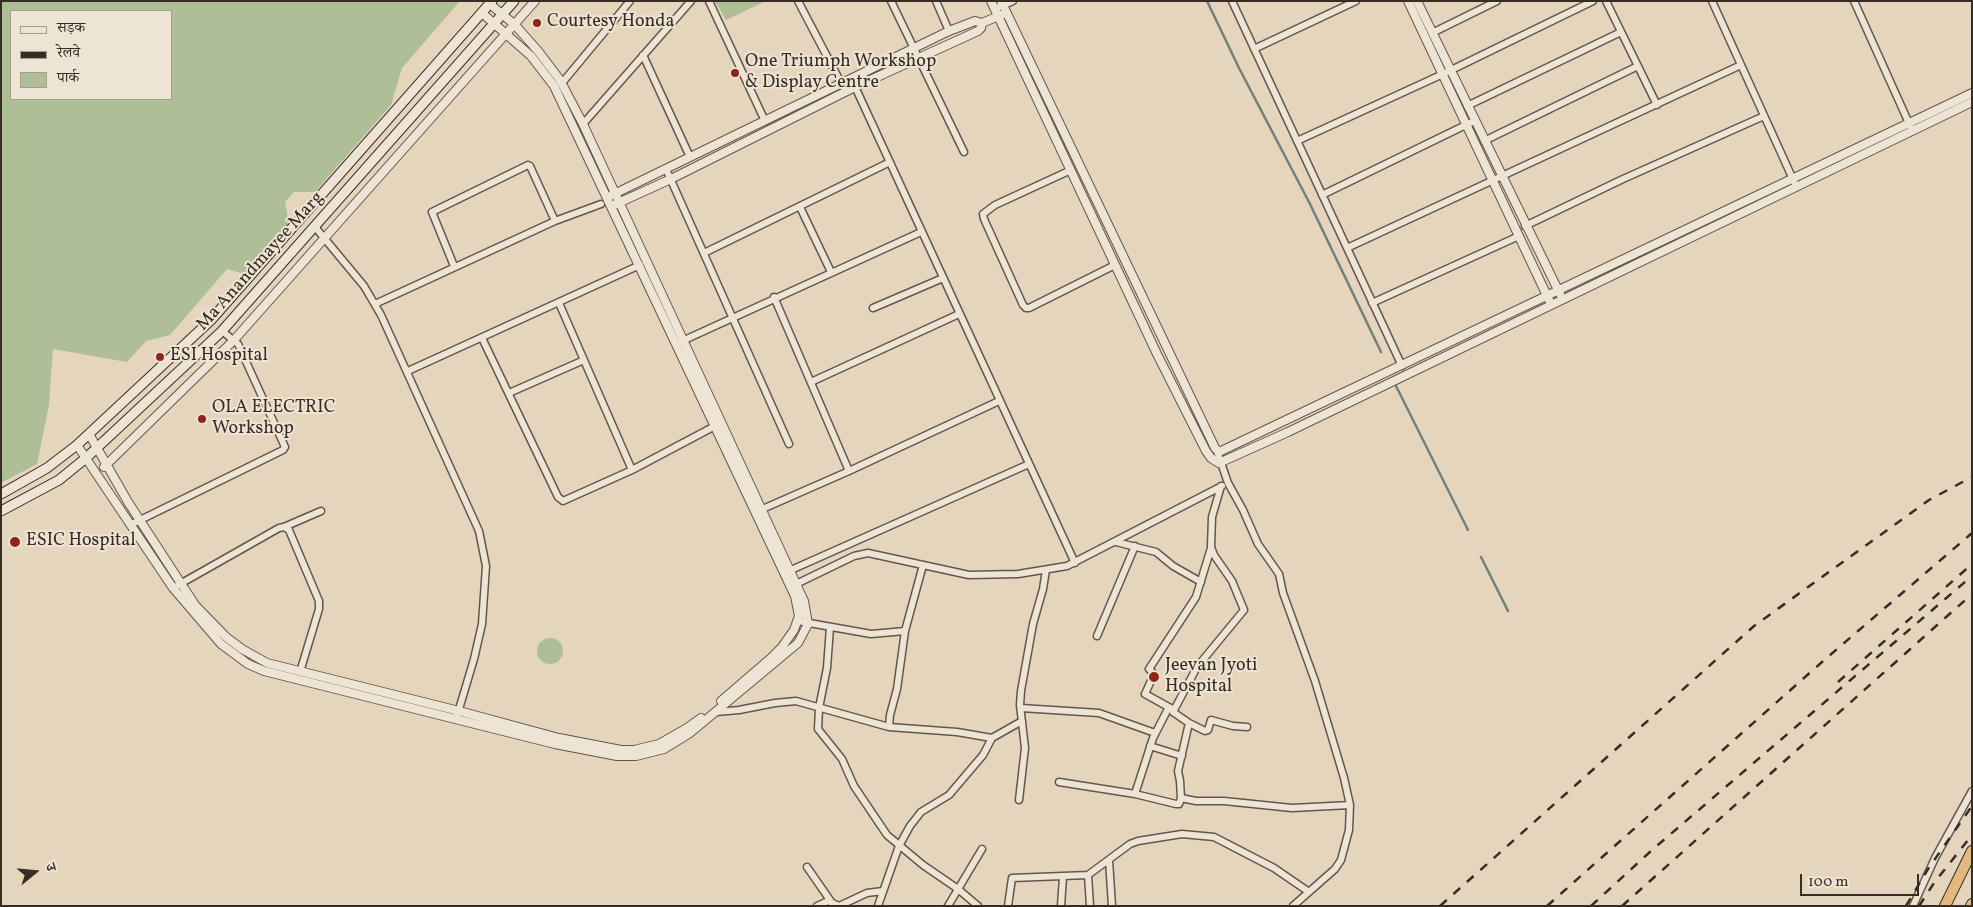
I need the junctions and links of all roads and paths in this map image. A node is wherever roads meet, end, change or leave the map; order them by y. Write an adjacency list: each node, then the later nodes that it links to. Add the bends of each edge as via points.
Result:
1 (514, 1): 24 (main road, Ma Anandmayee Marg)
2 (535, 1): 27 (street)
3 (630, 1): 40 (street)
4 (691, 1): 34 (street)
5 (709, 1): 48 (street)
6 (798, 1): 41 (street)
7 (892, 1): 32 (street)
8 (936, 1): 28 (street)
9 (991, 1): 23 (street)
10 (1013, 1): 21 (street)
11 (1232, 1): 33 (street)
12 (1356, 1): 33 (street)
13 (1408, 1): 38 (street)
14 (1417, 1): 30 (street)
15 (1497, 1): 30 (street)
16 (1593, 1): 38 (street)
17 (1606, 1): 29 (street)
18 (1712, 1): 37 (street)
19 (1854, 1): 51 (street)
20 (491, 2): 22 (main road, Ma Anandmayee Marg); 24 (street)
21 (1004, 6): 23 (street); 107 (street)
22 (482, 13): 25 (street); 103 (main road, Ma Anandmayee Marg, via 210,320)
23 (996, 13): 26 (street); 58 (street)
24 (502, 15): 25 (main road, Ma Anandmayee Marg); 27 (street)
25 (495, 23): 31 (street); 70 (main road, Ma Anandmayee Marg)
26 (982, 23): 28 (street, via 974,21); 35 (street, via 978,31)
27 (515, 25): 31 (street); 40 (street)
28 (949, 31): 32 (street)
29 (1621, 32): 36 (street); 46 (street)
30 (1432, 33): 38 (street)
31 (507, 34): 64 (street, via 531,56 554,86); 73 (street)
32 (914, 48): 35 (street); 39 (street)
33 (1254, 49): 52 (street)
34 (643, 54): 50 (street); 55 (street)
35 (918, 58): 42 (street); 54 (street)
36 (1638, 66): 45 (street); 53 (street)
37 (1741, 66): 45 (street); 47 (street)
38 (1447, 73): 46 (street); 49 (street); 52 (street)
39 (850, 78): 41 (street); 42 (street)
40 (562, 83): 50 (street)
41 (840, 83): 48 (street)
42 (855, 87): 56 (street); 60 (street)
43 (1972, 93): 51 (street)
44 (1972, 102): 51 (street)
45 (1657, 105): 59 (street)
46 (1467, 106): 49 (street)
47 (1764, 116): 62 (street); 69 (street)
48 (765, 121): 55 (street)
49 (1471, 122): 53 (street); 61 (street); 63 (street)
50 (583, 124): 64 (street)
51 (1911, 126): 62 (street)
52 (1297, 141): 63 (street)
53 (1484, 141): 59 (street)
54 (964, 152)
55 (690, 157): 57 (street)
56 (890, 162): 67 (street); 71 (street)
57 (666, 169): 60 (street); 64 (street)
58 (1070, 170): 77 (street); 77 (street, via 983,214 1023,305 1029,308)
59 (1502, 177): 61 (street); 69 (street)
60 (671, 179): 66 (street); 75 (street)
61 (1493, 181): 72 (street); 74 (street)
62 (1794, 182): 81 (street); 84 (street)
63 (1322, 194): 74 (street)
64 (611, 195): 65 (street); 66 (street)
65 (600, 204): 66 (street); 68 (street)
66 (616, 204): 76 (street); 95 (street)
67 (800, 207): 75 (street); 79 (street)
68 (555, 221): 78 (street); 78 (street, via 528,165 432,212)
69 (1525, 226): 81 (street)
70 (315, 227): 73 (street); 92 (main road, Ma Anandmayee Marg)
71 (921, 232): 79 (street); 80 (street)
72 (1519, 236): 82 (street); 86 (street)
73 (325, 238): 87 (street); 94 (street)
74 (1347, 248): 86 (street)
75 (704, 253): 91 (street)
76 (640, 265): 85 (street); 95 (street)
77 (1115, 265): 109 (street, via 1206,452)
78 (454, 266): 87 (street)
79 (831, 272): 83 (street)
80 (943, 278): 89 (street); 90 (street)
81 (1558, 291): 82 (street); 84 (street)
82 (1548, 296): 88 (street); 97 (street)
83 (774, 297): 91 (street); 99 (street)
84 (1563, 299): 88 (street)
85 (559, 303): 93 (street); 96 (street)
86 (1372, 303): 97 (street)
87 (375, 304): 98 (street)
88 (1551, 305): 109 (street)
89 (873, 308)
90 (959, 314): 99 (street); 101 (street)
91 (732, 316): 95 (street); 104 (street)
92 (222, 331): 94 (street); 106 (main road, Ma Anandmayee Marg)
93 (482, 338): 98 (street); 100 (street)
94 (234, 340): 110 (street); 121 (street, via 243,353 283,443 283,450)
95 (680, 342): 102 (street); 120 (street)
96 (584, 360): 100 (street); 112 (street)
97 (1402, 366): 107 (street, via 1222,452)
98 (408, 371): 143 (street, via 479,531 486,566 482,624)
99 (811, 382): 113 (street)
100 (509, 393): 112 (street, via 560,500 567,501)
101 (999, 401): 111 (street); 113 (street)
102 (715, 426): 112 (street); 120 (street)
103 (89, 434): 105 (main road, Ma Anandmayee Marg); 106 (street)
104 (789, 444)
105 (77, 445): 108 (street); 117 (main road, Ma Anandmayee Marg, via 47,468)
106 (97, 448): 108 (main road, Ma Anandmayee Marg); 110 (street)
107 (1217, 451): 109 (street)
108 (86, 458): 114 (street); 119 (main road, Ma Anandmayee Marg, via 59,480)
109 (1222, 463): 115 (street)
110 (106, 464): 114 (street); 121 (street)
111 (1029, 464): 127 (street); 129 (street)
112 (632, 470)
113 (849, 471): 120 (street)
114 (97, 473): 122 (street)
115 (1228, 483): 116 (street); 160 (street, via 1260,546 1279,574 1318,690)
116 (1221, 486): 124 (street); 126 (street, via 1212,518)
117 (1, 494)
118 (320, 510): 123 (street)
119 (1, 511)
120 (758, 511): 129 (street); 132 (street)
121 (140, 520): 122 (street); 133 (street)
122 (132, 524): 133 (street)
123 (284, 527): 133 (street); 139 (street, via 289,530 319,601)
124 (1115, 542): 125 (street); 127 (street)
125 (1135, 546): 131 (street, via 1156,552); 138 (street)
126 (1211, 547): 131 (street); 142 (street, via 1232,581 1244,610 1197,667)
127 (1075, 563): 130 (street)
128 (923, 565): 130 (street, via 969,575); 132 (street, via 861,554); 137 (street)
129 (791, 570): 132 (street)
130 (1046, 570): 141 (street, via 1031,635)
131 (1201, 582): 142 (street, via 1196,597 1148,669 1154,674 1144,694)
132 (794, 585): 134 (street); 135 (street, via 804,601)
133 (177, 586): 139 (street, via 226,637 242,649 266,663); 145 (street, via 221,644 248,664 264,671)
134 (798, 621): 135 (street); 152 (street, via 771,658)
135 (808, 624): 136 (street); 144 (street, via 798,643)
136 (830, 627): 137 (street, via 871,634); 140 (street, via 827,668)
137 (905, 631): 149 (street)
138 (1097, 636)
139 (300, 672): 143 (street)
140 (819, 708): 144 (street, via 790,701); 149 (street); 161 (street, via 820,733 842,759 854,786 877,822)
141 (1021, 708): 146 (street); 150 (street, via 1098,713)
142 (1171, 708): 147 (street, via 1173,714); 150 (street)
143 (459, 710): 145 (street); 152 (street, via 559,738 621,750)
144 (716, 712): 152 (street, via 690,733)
145 (456, 719): 152 (street, via 617,756 654,753)
146 (1022, 721): 151 (street); 159 (street, via 1025,748)
147 (1189, 723): 148 (street, via 1205,731 1211,720); 154 (street)
148 (1247, 727)
149 (889, 728): 151 (street, via 957,732)
150 (1155, 733): 153 (street)
151 (992, 738): 161 (street, via 983,755 949,794 918,816)
152 (667, 744)
153 (1150, 746): 154 (street); 157 (street)
154 (1182, 756): 158 (street, via 1178,771)
155 (1059, 782): 157 (street)
156 (1972, 790): 181 (street)
157 (1135, 794): 158 (street, via 1176,804)
158 (1181, 798): 160 (street, via 1292,808)
159 (1019, 800)
160 (1350, 805): 170 (street, via 1349,830 1341,860)
161 (899, 846): 168 (street); 169 (street)
162 (982, 849): 168 (street)
163 (1972, 851): 182 (highway)
164 (1109, 860): 166 (street); 170 (street, via 1138,840 1174,834 1207,835 1274,868); 179 (street)
165 (808, 867): 171 (street)
166 (1088, 875): 167 (street); 178 (street)
167 (1064, 877): 176 (street, via 1012,878); 177 (street)
168 (958, 889): 172 (street); 175 (street)
169 (883, 891): 171 (street, via 867,893 839,906); 174 (street)
170 (1309, 892): 180 (street)
171 (832, 904): 173 (street, via 828,901)
172 (976, 905)
173 (817, 906)
174 (878, 906)
175 (948, 906)
176 (1008, 906)
177 (1061, 906)
178 (1090, 906)
179 (1112, 906)
180 (1293, 906)
181 (1913, 906)
182 (1945, 906)

